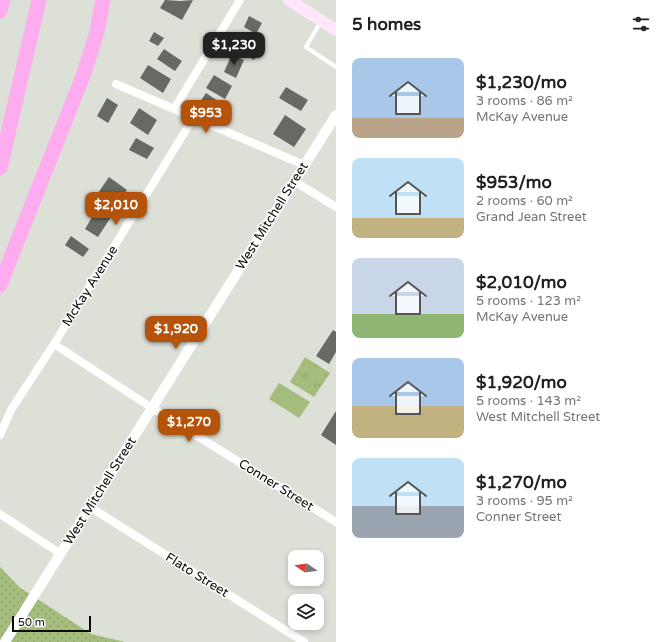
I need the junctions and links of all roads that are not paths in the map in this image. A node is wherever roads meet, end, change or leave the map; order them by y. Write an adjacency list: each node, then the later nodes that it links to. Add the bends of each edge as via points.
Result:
1 (3, 0): 6 (highway)
2 (39, 0): 15 (highway)
3 (103, 0): 18 (highway, via 83,76)
4 (240, 0): 11 (street)
5 (289, 0): 7 (main road)
6 (0, 11)
7 (321, 21): 8 (main road); 9 (lane, via 306,47)
8 (336, 30)
9 (336, 67)
10 (116, 84): 11 (street)
11 (174, 109): 13 (street)
12 (336, 116): 14 (street, West Mitchell Street)
13 (194, 117): 14 (street); 19 (street, McKay Avenue)
14 (304, 165): 16 (street, West Mitchell Street)
15 (0, 168)
16 (294, 181): 17 (street); 20 (street, West Mitchell Street)
17 (336, 207)
18 (0, 285)
19 (54, 344): 20 (street, Conner Street); 21 (street, McKay Avenue, via 10,410)
20 (152, 408): 22 (street, West Mitchell Street); 24 (street, Conner Street)
21 (0, 435)
22 (90, 507): 25 (street, West Mitchell Street); 27 (street, Flato Street)
23 (0, 514): 25 (street)
24 (336, 522)
25 (61, 554): 26 (street, West Mitchell Street)
26 (5, 642)
27 (304, 642)

